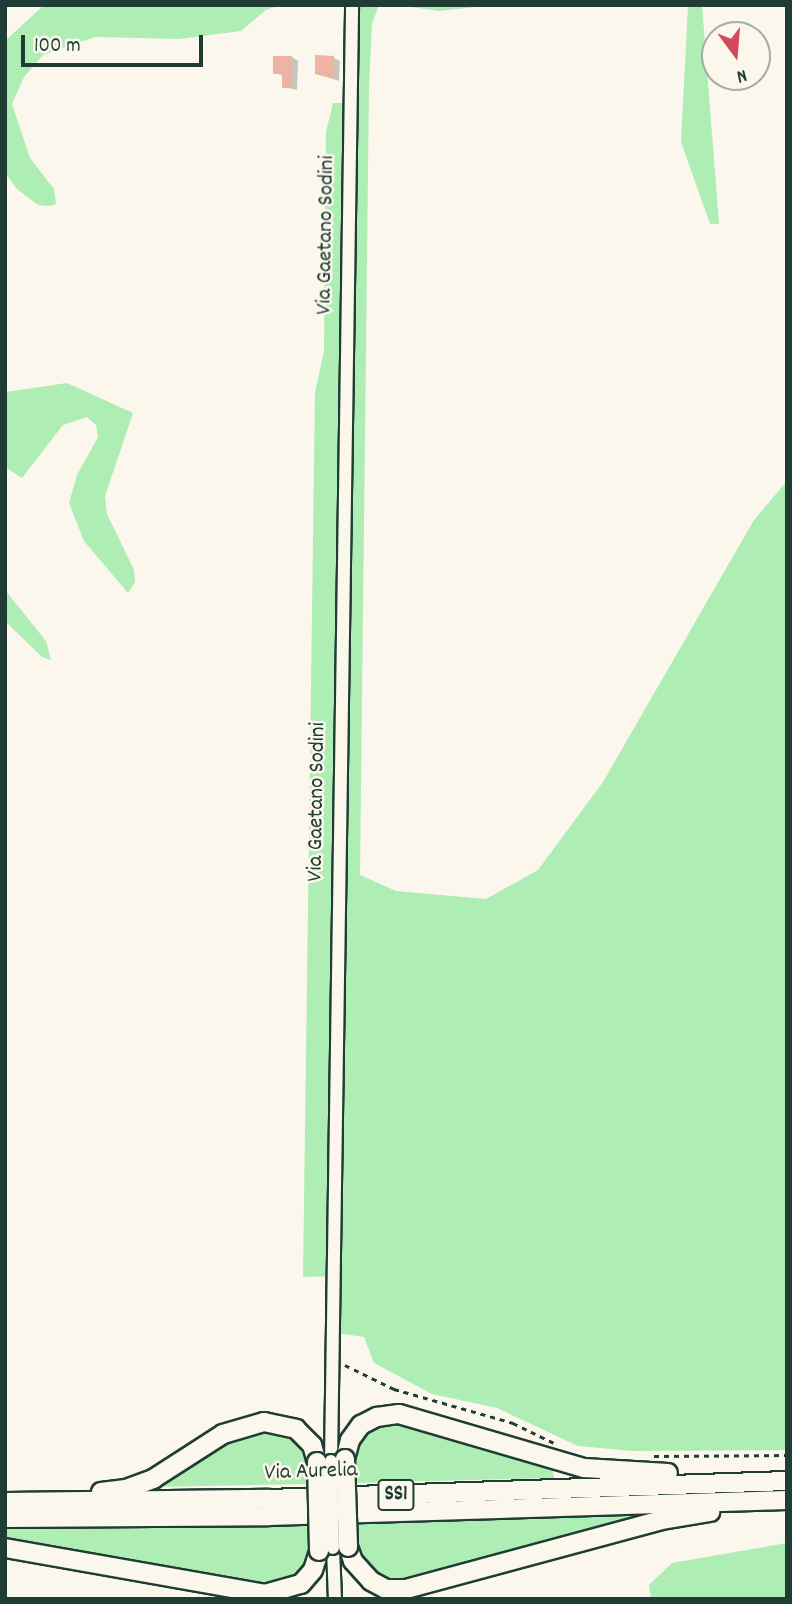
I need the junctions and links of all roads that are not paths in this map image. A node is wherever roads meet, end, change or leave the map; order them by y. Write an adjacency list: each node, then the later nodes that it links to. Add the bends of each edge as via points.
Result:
1 (352, 5): 2 (street, Via Gaetano Sodini)
2 (331, 1461): 3 (highway, via 362,1425 399,1414 584,1468 632,1474); 5 (highway, via 296,1429 264,1422 223,1434 164,1473 126,1489); 11 (highway, bridge); 11 (highway, bridge)
3 (787, 1471)
4 (787, 1481): 7 (highway, Via Aurelia / SS1, via 283,1499)
5 (5, 1493)
6 (787, 1500): 9 (highway, Via Aurelia / SS1)
7 (5, 1502)
8 (787, 1509): 11 (highway, via 695,1513 661,1520 405,1589 386,1589 371,1581 353,1561)
9 (5, 1518)
10 (5, 1548): 11 (highway, via 265,1594 300,1584)
11 (333, 1549): 12 (street)
12 (335, 1599)

